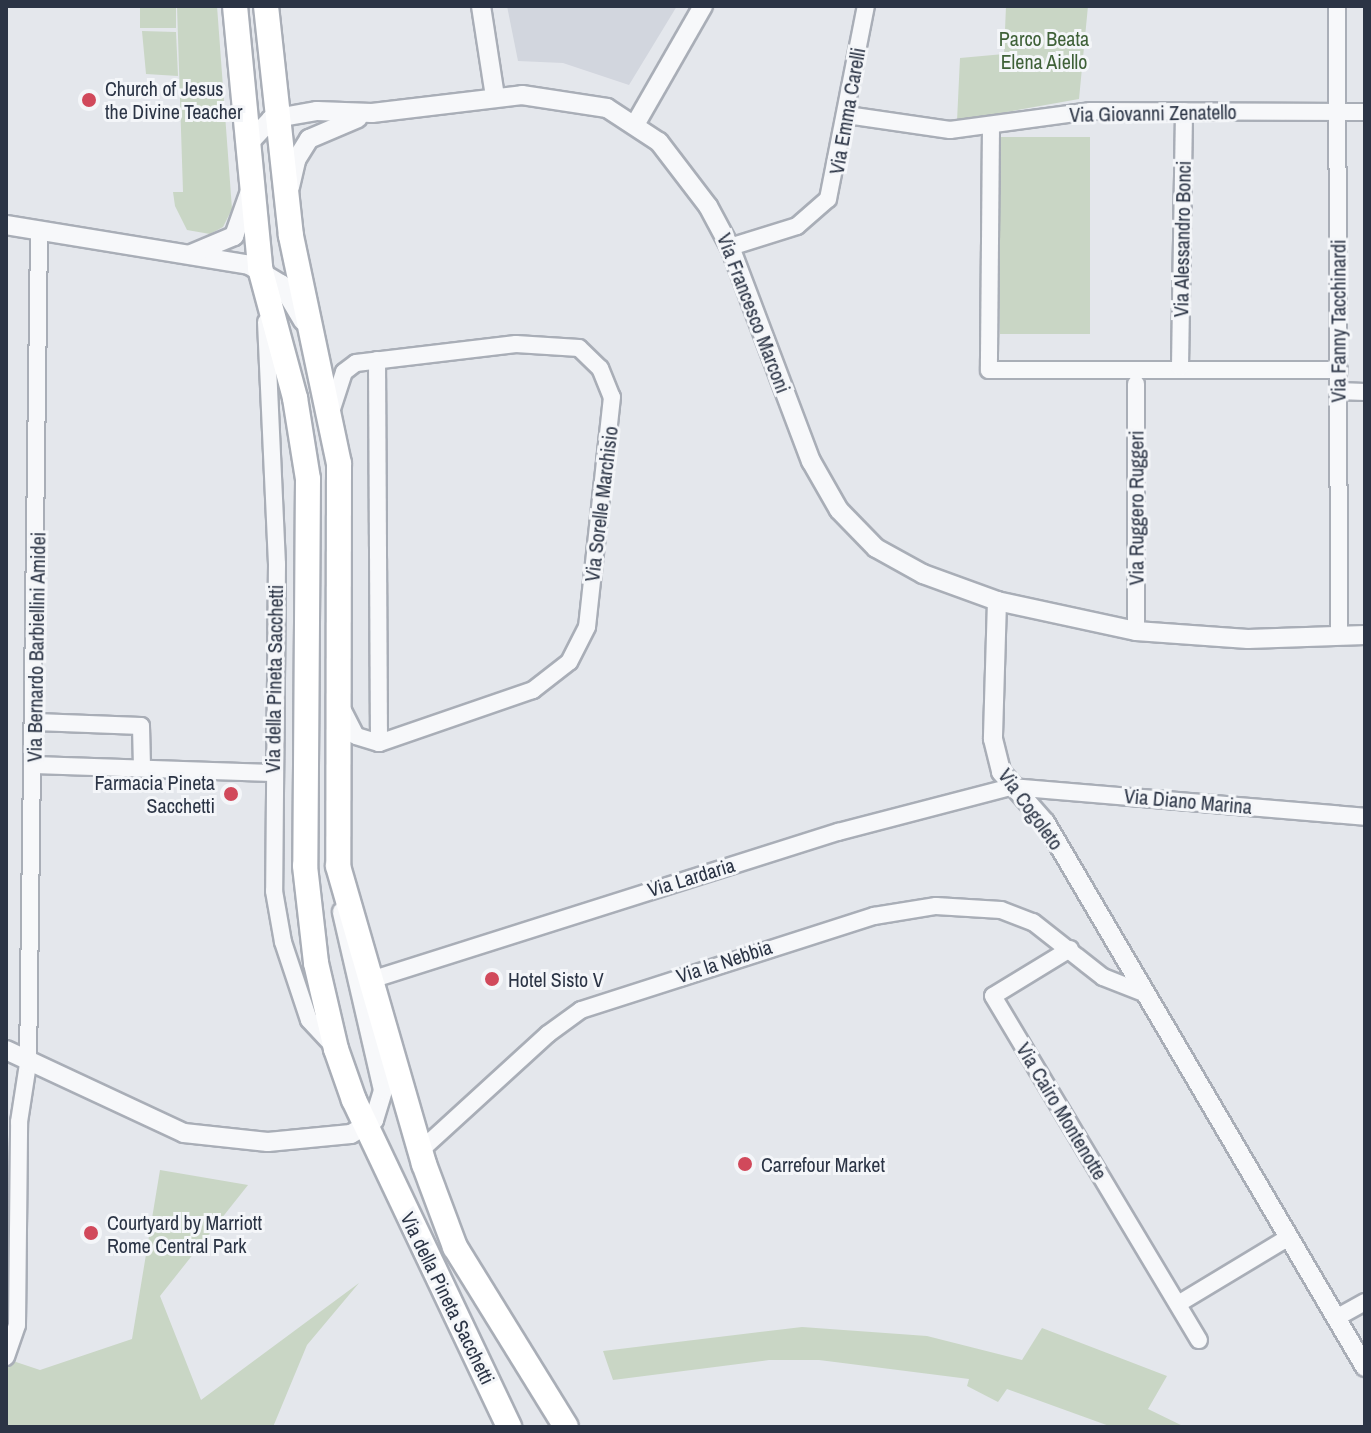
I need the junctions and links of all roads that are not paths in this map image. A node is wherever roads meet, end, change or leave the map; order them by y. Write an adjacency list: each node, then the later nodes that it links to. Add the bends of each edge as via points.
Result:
1 (235, 6): 16 (main road, Via della Pineta Sacchetti)
2 (266, 6): 13 (main road, Via della Pineta Sacchetti)
3 (481, 6): 7 (street)
4 (703, 6): 14 (street)
5 (866, 6): 12 (street, Via Emma Carelli)
6 (1337, 6): 9 (street, Via Fanny Tacchinardi)
7 (495, 96): 11 (street, Via Francesco Marconi); 14 (street, Via Francesco Marconi, via 564,98 607,108)
8 (1184, 111): 9 (street, Via Giovanni Zenatello); 15 (street, Via Giovanni Zenatello, via 1078,111); 27 (street, Via Alessandro Bonci)
9 (1337, 112): 10 (street, Via Giovanni Zenatello); 28 (street, Via Fanny Tacchinardi)
10 (1365, 112)
11 (372, 113): 13 (street, Via Francesco Marconi, via 317,111); 18 (street, Via Francesco Marconi, via 322,130 304,145 294,167)
12 (847, 115): 15 (street, Via Giovanni Zenatello, via 939,130); 21 (street, Via Emma Carelli, via 836,177 824,206 797,226)
13 (277, 117): 16 (street); 18 (main road, Via della Pineta Sacchetti)
14 (636, 123): 21 (street, Via Francesco Marconi, via 682,166)
15 (991, 127): 27 (street, via 989,370)
16 (248, 144): 17 (main road, Via della Pineta Sacchetti)
17 (252, 183): 22 (street, via 234,236); 23 (main road, Via della Pineta Sacchetti)
18 (288, 215): 25 (main road, Via della Pineta Sacchetti)
19 (6, 225): 20 (street)
20 (39, 231): 22 (street); 38 (street, Via Bernardo Barbiellini Amidei)
21 (730, 247): 33 (street, Via Francesco Marconi, via 811,461 839,510 861,536 897,561)
22 (188, 255): 23 (street)
23 (260, 268): 24 (main road, Via della Pineta Sacchetti); 25 (street, Via della Pineta Sacchetti, via 286,290)
24 (264, 293): 42 (street, Via della Pineta Sacchetti, via 277,549); 49 (main road, Via della Pineta Sacchetti, via 295,398 308,479 305,866 312,939)
25 (316, 345): 32 (main road, Via della Pineta Sacchetti)
26 (377, 360): 32 (street, Via della Pineta Sacchetti, via 347,368); 39 (street); 39 (street, Via Sorelle Marchisio, via 565,344 586,353 600,368 612,406 587,627 576,652 559,673 533,690)
27 (1180, 367): 28 (street)
28 (1339, 370): 30 (street, Via Fanny Tacchinardi)
29 (1136, 384): 34 (street, Via Ruggero Ruggeri)
30 (1338, 391): 31 (street); 36 (street, Via Fanny Tacchinardi)
31 (1365, 392)
32 (331, 412): 37 (main road, Via della Pineta Sacchetti, via 340,489)
33 (997, 601): 34 (street, Via Francesco Marconi); 43 (street, Via Cogoleto, via 993,739 998,765)
34 (1136, 631): 36 (street, Via Francesco Marconi, via 1248,639)
35 (1365, 635): 36 (street, Via Francesco Marconi)
36 (1339, 636)
37 (340, 698): 39 (street, Via della Pineta Sacchetti, via 356,736); 45 (main road, Via della Pineta Sacchetti)
38 (36, 722): 40 (street, Via Bernardo Barbiellini Amidei); 41 (street, via 141,726)
39 (379, 743)
40 (34, 765): 41 (street); 51 (street, Via Bernardo Barbiellini Amidei)
41 (142, 768): 42 (street)
42 (272, 773): 49 (street, Via della Pineta Sacchetti, via 274,891 283,942 311,1026)
43 (1011, 787): 44 (street, Via Diano Marina); 47 (street, Via Lardaria, via 838,832); 48 (street, Via Cogoleto, via 1045,822)
44 (1365, 817)
45 (338, 866): 47 (main road, Via della Pineta Sacchetti); 52 (street, Via della Pineta Sacchetti, via 356,990 383,1090 378,1113)
46 (1070, 949): 48 (street, via 1103,977); 53 (street, Via la Nebbia, via 1023,917 957,905 874,916 784,942 581,1010); 56 (street, Via Cairo Montenotte, via 993,996)
47 (374, 979): 53 (main road, Via della Pineta Sacchetti)
48 (1146, 994): 54 (street, Via Cogoleto)
49 (336, 1049): 52 (main road, Via della Pineta Sacchetti)
50 (6, 1050): 51 (street)
51 (28, 1064): 52 (street, via 170,1129 204,1138 327,1139); 59 (street, Via Bernardo Barbiellini Amidei, via 19,1122 17,1325)
52 (366, 1127): 61 (main road, Via della Pineta Sacchetti)
53 (421, 1150): 62 (main road, Via della Pineta Sacchetti, via 464,1265)
54 (1289, 1237): 56 (street); 57 (street, Via Cogoleto)
55 (1365, 1302): 57 (street)
56 (1178, 1304): 58 (street, Via Cairo Montenotte)
57 (1336, 1318): 60 (street, Via Cogoleto)
58 (1199, 1340)
59 (6, 1357)
60 (1365, 1367)
61 (509, 1427)
62 (566, 1427)

